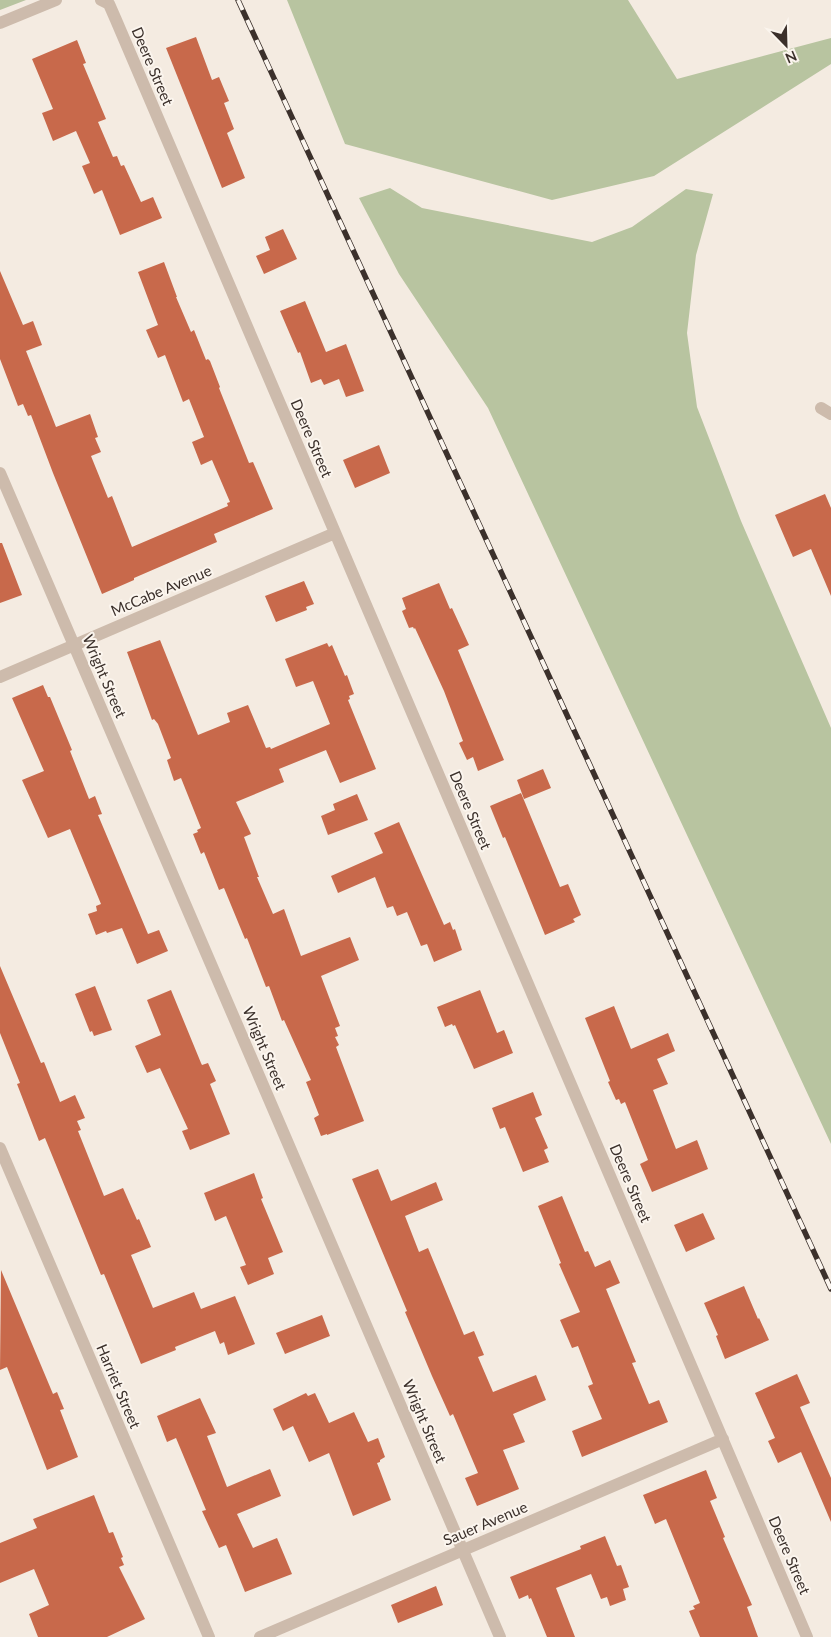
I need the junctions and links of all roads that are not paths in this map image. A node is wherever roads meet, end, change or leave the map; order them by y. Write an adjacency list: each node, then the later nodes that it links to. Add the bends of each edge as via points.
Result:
1 (101, 0): 5 (street, Deere Street, via 109,4)
2 (52, 1): 3 (street)
3 (0, 23)
4 (0, 473): 6 (street, Wright Street)
5 (335, 533): 6 (street, McCabe Avenue); 9 (street, Deere Street)
6 (74, 645): 7 (street, McCabe Avenue); 10 (street, Wright Street)
7 (0, 677)
8 (0, 1148): 11 (street, Harriet Street)
9 (723, 1439): 10 (street, Sauer Avenue); 14 (street, Deere Street)
10 (463, 1550): 12 (street, Sauer Avenue); 13 (street, Wright Street)
11 (209, 1637)
12 (260, 1637)
13 (500, 1637)
14 (808, 1637)

